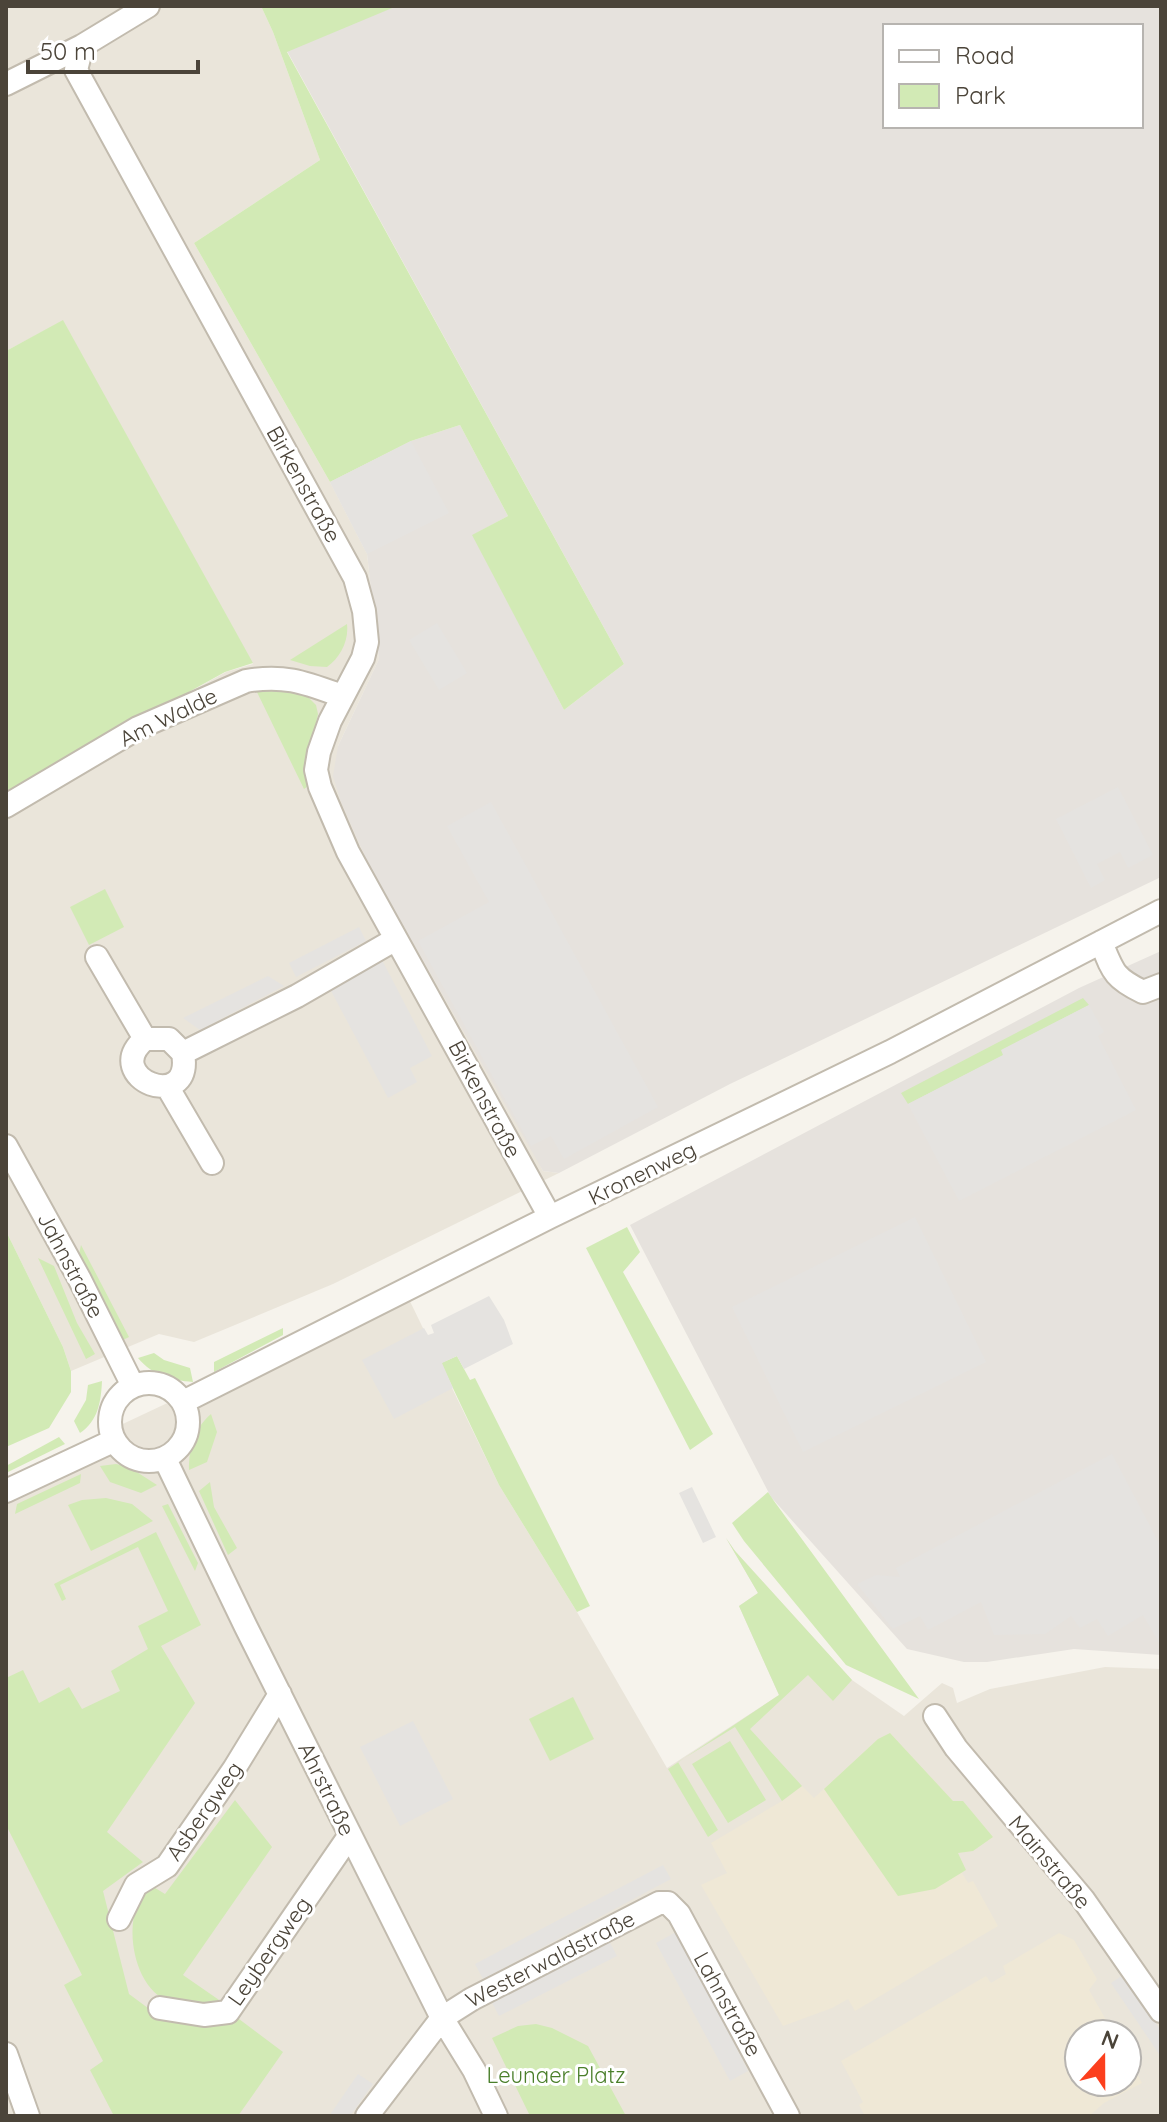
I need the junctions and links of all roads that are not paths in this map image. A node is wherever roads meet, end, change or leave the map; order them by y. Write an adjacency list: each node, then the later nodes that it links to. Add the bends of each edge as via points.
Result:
1 (148, 6): 2 (street)
2 (82, 46): 3 (street); 4 (street, Birkenstraße, via 76,70 355,578 367,642)
3 (6, 84)
4 (342, 696): 5 (street, Am Walde, via 297,679 246,681 138,728); 7 (street, Birkenstraße, via 316,770 348,852)
5 (6, 806)
6 (1161, 911): 8 (street, Kronenweg)
7 (396, 939): 12 (street); 16 (street, Birkenstraße)
8 (1101, 942): 10 (street, via 1120,981 1143,992); 16 (street, Kronenweg, via 890,1052)
9 (97, 957): 11 (street)
10 (1161, 985)
11 (145, 1039): 12 (street, via 169,1039); 13 (street, via 135,1055 136,1072 144,1083)
12 (183, 1053): 13 (street, via 182,1073)
13 (167, 1086): 15 (street)
14 (6, 1146): 17 (street, Jahnstraße)
15 (212, 1163)
16 (550, 1217): 18 (street, Kronenweg)
17 (133, 1386): 18 (street, via 161,1384); 19 (street, via 111,1409)
18 (183, 1402): 20 (street, via 188,1413 186,1437)
19 (113, 1441): 20 (street, via 139,1461); 21 (street)
20 (165, 1459): 22 (street, Ahrstraße)
21 (6, 1491)
22 (280, 1694): 24 (street, Ahrstraße); 26 (street, Asbergweg, via 167,1866 136,1885)
23 (935, 1716): 28 (street, Mainstraße, via 1083,1899)
24 (350, 1835): 27 (street, Leybergweg, via 228,2012 204,2015); 29 (street, Ahrstraße)
25 (659, 1903): 29 (street, Westerwaldstraße); 34 (street, Lahnstraße, via 668,1903 679,1914)
26 (119, 1919)
27 (160, 2008)
28 (1161, 2011)
29 (442, 2018): 32 (street); 33 (street, Ahrstraße)
30 (6, 2054): 31 (street)
31 (24, 2115)
32 (367, 2116)
33 (496, 2116)
34 (788, 2116)

